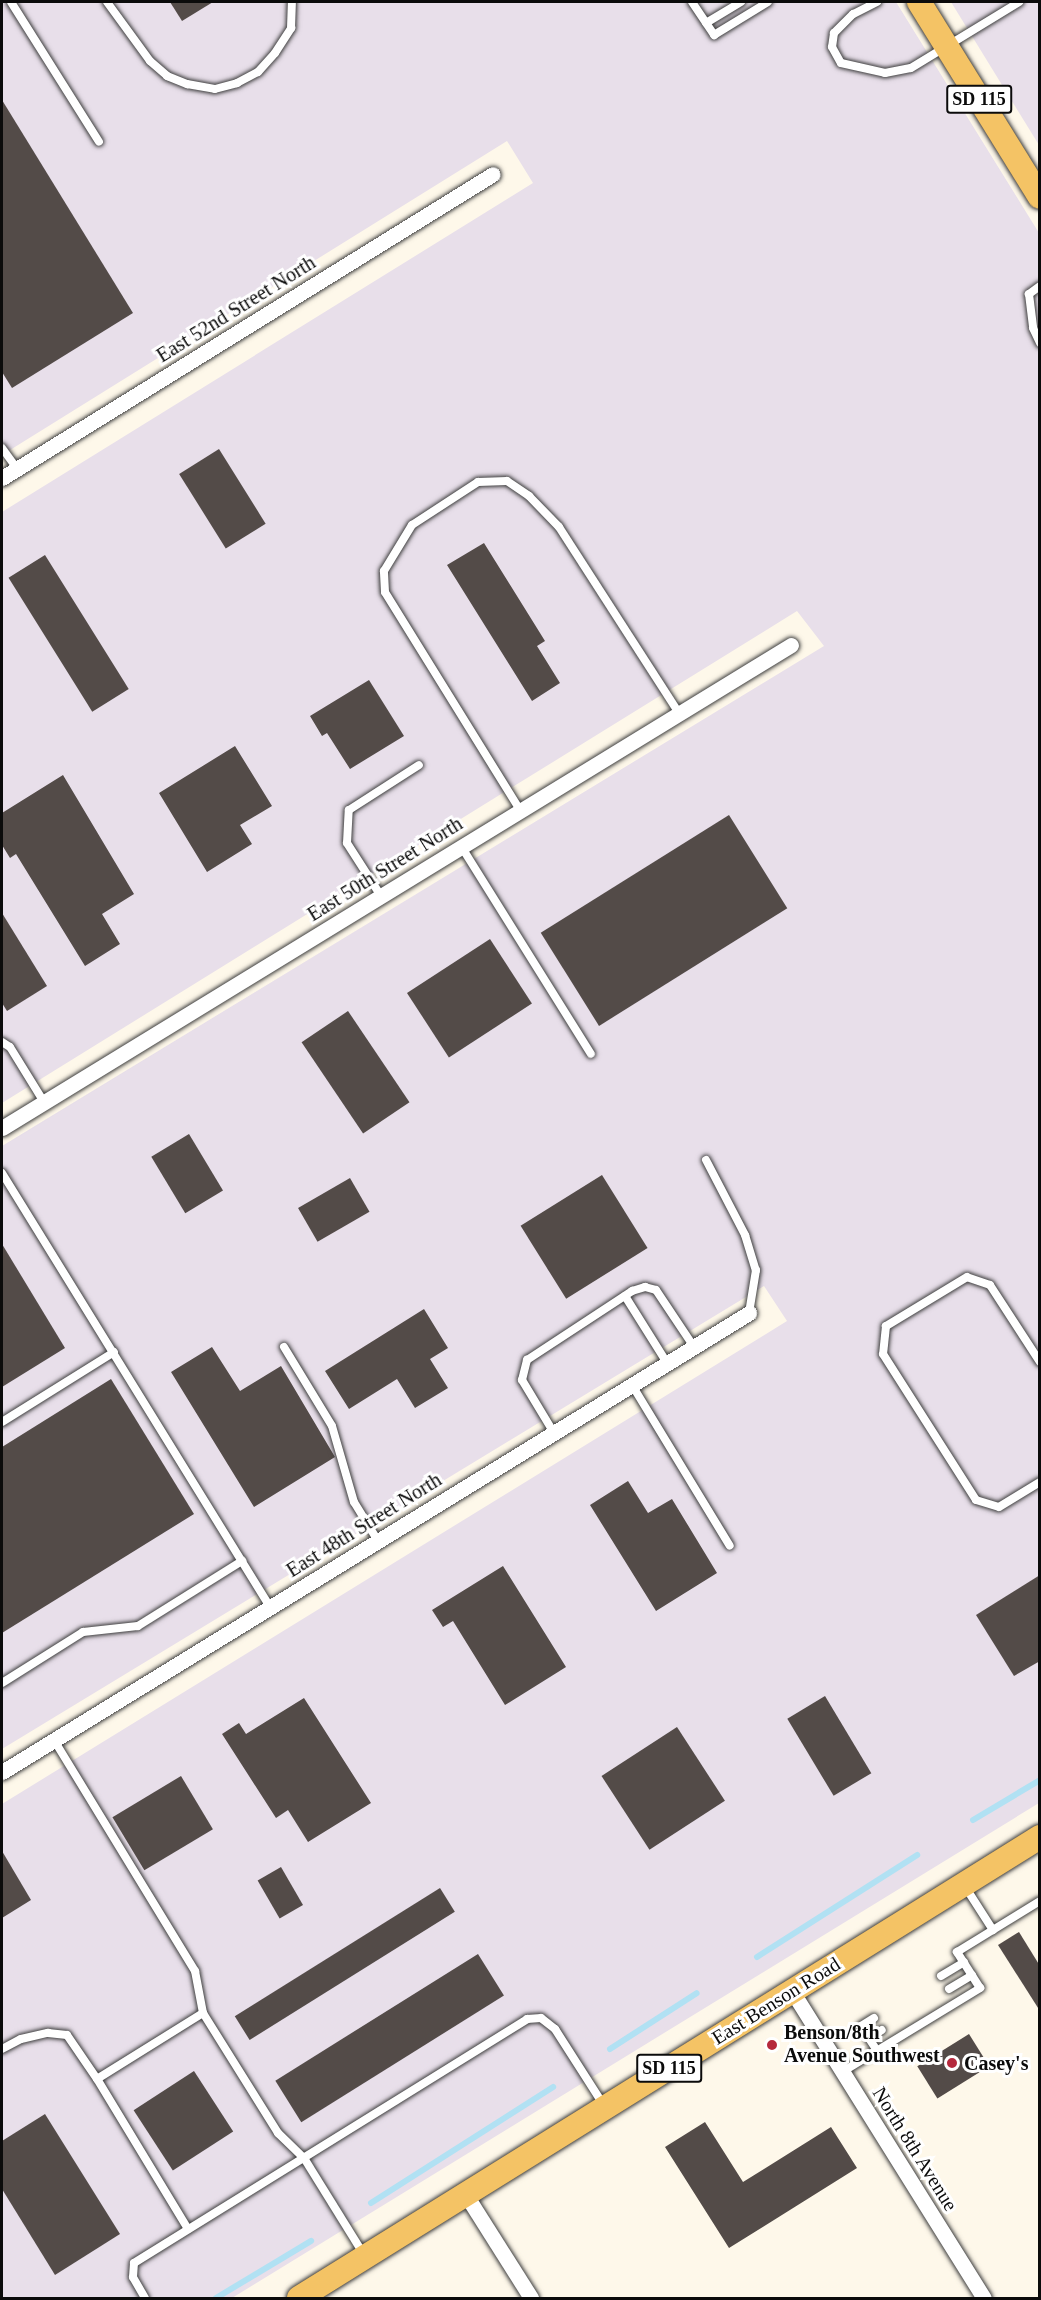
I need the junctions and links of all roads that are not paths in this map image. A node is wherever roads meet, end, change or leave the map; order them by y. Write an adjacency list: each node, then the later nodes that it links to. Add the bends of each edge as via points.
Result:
1 (10, 2): 12 (lane)
2 (107, 2): 3 (lane, via 150,61 167,76 215,89 258,72 275,53 291,28)
3 (292, 2)
4 (692, 2): 10 (lane)
5 (741, 2): 10 (lane)
6 (768, 2): 10 (lane, via 714,35)
7 (877, 2): 11 (lane, via 853,14 834,33 832,47 841,63 885,73 911,68)
8 (919, 2): 11 (main road, SD 115)
9 (1019, 2): 11 (lane)
10 (706, 23)
11 (946, 46): 14 (main road, SD 115)
12 (99, 142)
13 (494, 174): 18 (street, East 52nd Street North)
14 (1040, 197)
15 (1040, 286): 16 (lane, via 1029,294 1033,328)
16 (1040, 343)
17 (2, 448): 18 (lane)
18 (17, 469): 19 (street, East 52nd Street North)
19 (2, 478)
20 (791, 645): 21 (street, East 50th Street North)
21 (679, 713): 23 (street, East 50th Street North); 23 (lane, via 559,527 529,496 507,481 478,482 411,525 384,571 384,592)
22 (419, 765): 25 (lane, via 349,810 347,843)
23 (520, 810): 24 (street, East 50th Street North)
24 (461, 846): 25 (street, East 50th Street North); 27 (lane)
25 (381, 896): 28 (street, East 50th Street North)
26 (2, 1042): 28 (lane, via 10,1047)
27 (591, 1054)
28 (44, 1102): 29 (street, East 50th Street North)
29 (2, 1128)
30 (706, 1160): 33 (lane, via 746,1235 756,1270)
31 (2, 1173): 36 (lane)
32 (625, 1296): 35 (lane, via 645,1287 656,1290); 38 (lane); 41 (lane, via 527,1360 522,1380)
33 (748, 1313): 35 (street, East 48th Street North)
34 (284, 1347): 43 (lane, via 332,1426 354,1502)
35 (694, 1347): 38 (street, East 48th Street North)
36 (114, 1352): 40 (lane); 45 (lane)
37 (1040, 1362): 42 (lane, via 990,1285 968,1277 886,1326 883,1354 976,1500 999,1507)
38 (667, 1363): 39 (street, East 48th Street North)
39 (632, 1385): 41 (street, East 48th Street North); 44 (lane)
40 (2, 1422)
41 (554, 1433): 43 (street, East 48th Street North)
42 (1040, 1482)
43 (378, 1541): 46 (street, East 48th Street North)
44 (730, 1546)
45 (242, 1561): 46 (lane); 47 (lane, via 138,1626 82,1632)
46 (270, 1607): 48 (street, East 48th Street North)
47 (2, 1683)
48 (54, 1740): 49 (street, East 48th Street North); 59 (lane, via 195,1971)
49 (2, 1773)
50 (1040, 1837): 51 (main road, East Benson Road / SD 115)
51 (964, 1884): 53 (lane); 58 (main road, East Benson Road / SD 115)
52 (1040, 1901): 53 (lane)
53 (993, 1930): 54 (lane, via 957,1952)
54 (964, 1962): 55 (lane); 56 (lane)
55 (972, 1975): 57 (lane); 64 (lane, via 980,1988)
56 (941, 1976)
57 (949, 1989)
58 (792, 1991): 65 (street, North 8th Avenue); 67 (main road, East Benson Road / SD 115)
59 (203, 2013): 66 (lane); 68 (lane, via 278,2133)
60 (874, 2018): 62 (lane, via 861,2026)
61 (882, 2030): 62 (lane)
62 (869, 2038): 64 (lane)
63 (2, 2049): 66 (lane, via 21,2039 48,2033 67,2035)
64 (877, 2051): 65 (lane)
65 (843, 2072): 75 (street, North 8th Avenue)
66 (97, 2079): 70 (lane)
67 (605, 2108): 68 (lane, via 555,2028 541,2018 527,2019); 69 (main road, East Benson Road / SD 115)
68 (304, 2158): 70 (lane); 71 (lane)
69 (466, 2195): 71 (main road, East Benson Road / SD 115); 74 (street)
70 (189, 2229): 72 (lane, via 134,2263 132,2277)
71 (366, 2257): 73 (main road, East Benson Road / SD 115)
72 (145, 2298)
73 (299, 2298)
74 (531, 2298)
75 (984, 2298)

